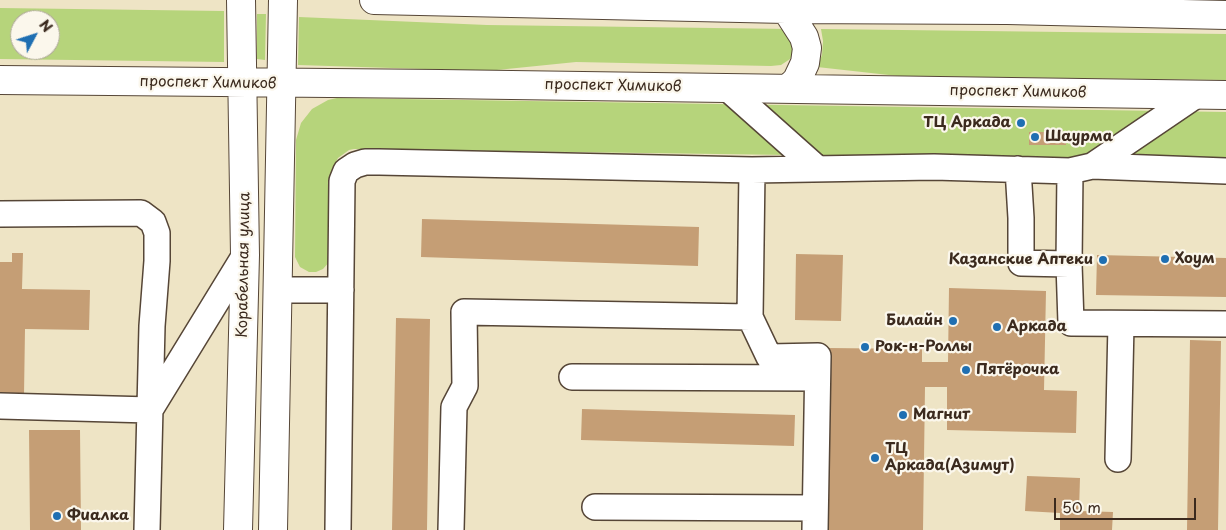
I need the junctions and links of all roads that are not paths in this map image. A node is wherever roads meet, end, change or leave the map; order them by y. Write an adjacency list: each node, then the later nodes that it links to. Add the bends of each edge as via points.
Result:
1 (241, 0): 8 (main road, Корабельная улица)
2 (283, 0): 9 (main road)
3 (374, 0): 5 (main road)
4 (1007, 5): 5 (main road); 6 (main road)
5 (786, 9): 11 (main road, via 804,37 807,48 805,63 797,80)
6 (1226, 15)
7 (0, 80): 8 (main road, проспект Химиков)
8 (244, 83): 9 (main road, проспект Химиков); 20 (main road, Корабельная улица)
9 (281, 83): 10 (main road, проспект Химиков); 22 (main road)
10 (727, 88): 11 (main road, проспект Химиков); 15 (lane)
11 (788, 89): 12 (main road, проспект Химиков)
12 (1198, 94): 13 (main road, проспект Химиков); 14 (lane)
13 (1226, 95)
14 (1081, 168): 16 (lane); 18 (lane); 21 (lane)
15 (818, 169): 16 (lane); 17 (lane)
16 (1018, 169): 21 (lane, via 1021,263)
17 (752, 170): 23 (lane, via 389,162 354,165 346,171 342,182); 24 (lane)
18 (1226, 171)
19 (0, 214): 30 (lane, via 141,213 153,222 157,233)
20 (245, 255): 30 (lane); 35 (main road, Корабельная улица)
21 (1069, 264): 25 (lane, via 1071,323)
22 (278, 290): 23 (lane); 36 (main road)
23 (341, 290): 37 (lane)
24 (750, 317): 28 (lane, via 769,357 818,356); 38 (lane, via 464,312 464,386 454,407)
25 (1121, 324): 26 (lane); 31 (lane)
26 (1226, 324)
27 (572, 377): 28 (lane)
28 (817, 378): 33 (lane)
29 (0, 406): 30 (lane)
30 (150, 410): 34 (lane)
31 (1118, 459)
32 (595, 507): 33 (lane)
33 (815, 519)
34 (147, 530)
35 (238, 530)
36 (273, 530)
37 (338, 530)
38 (451, 530)

